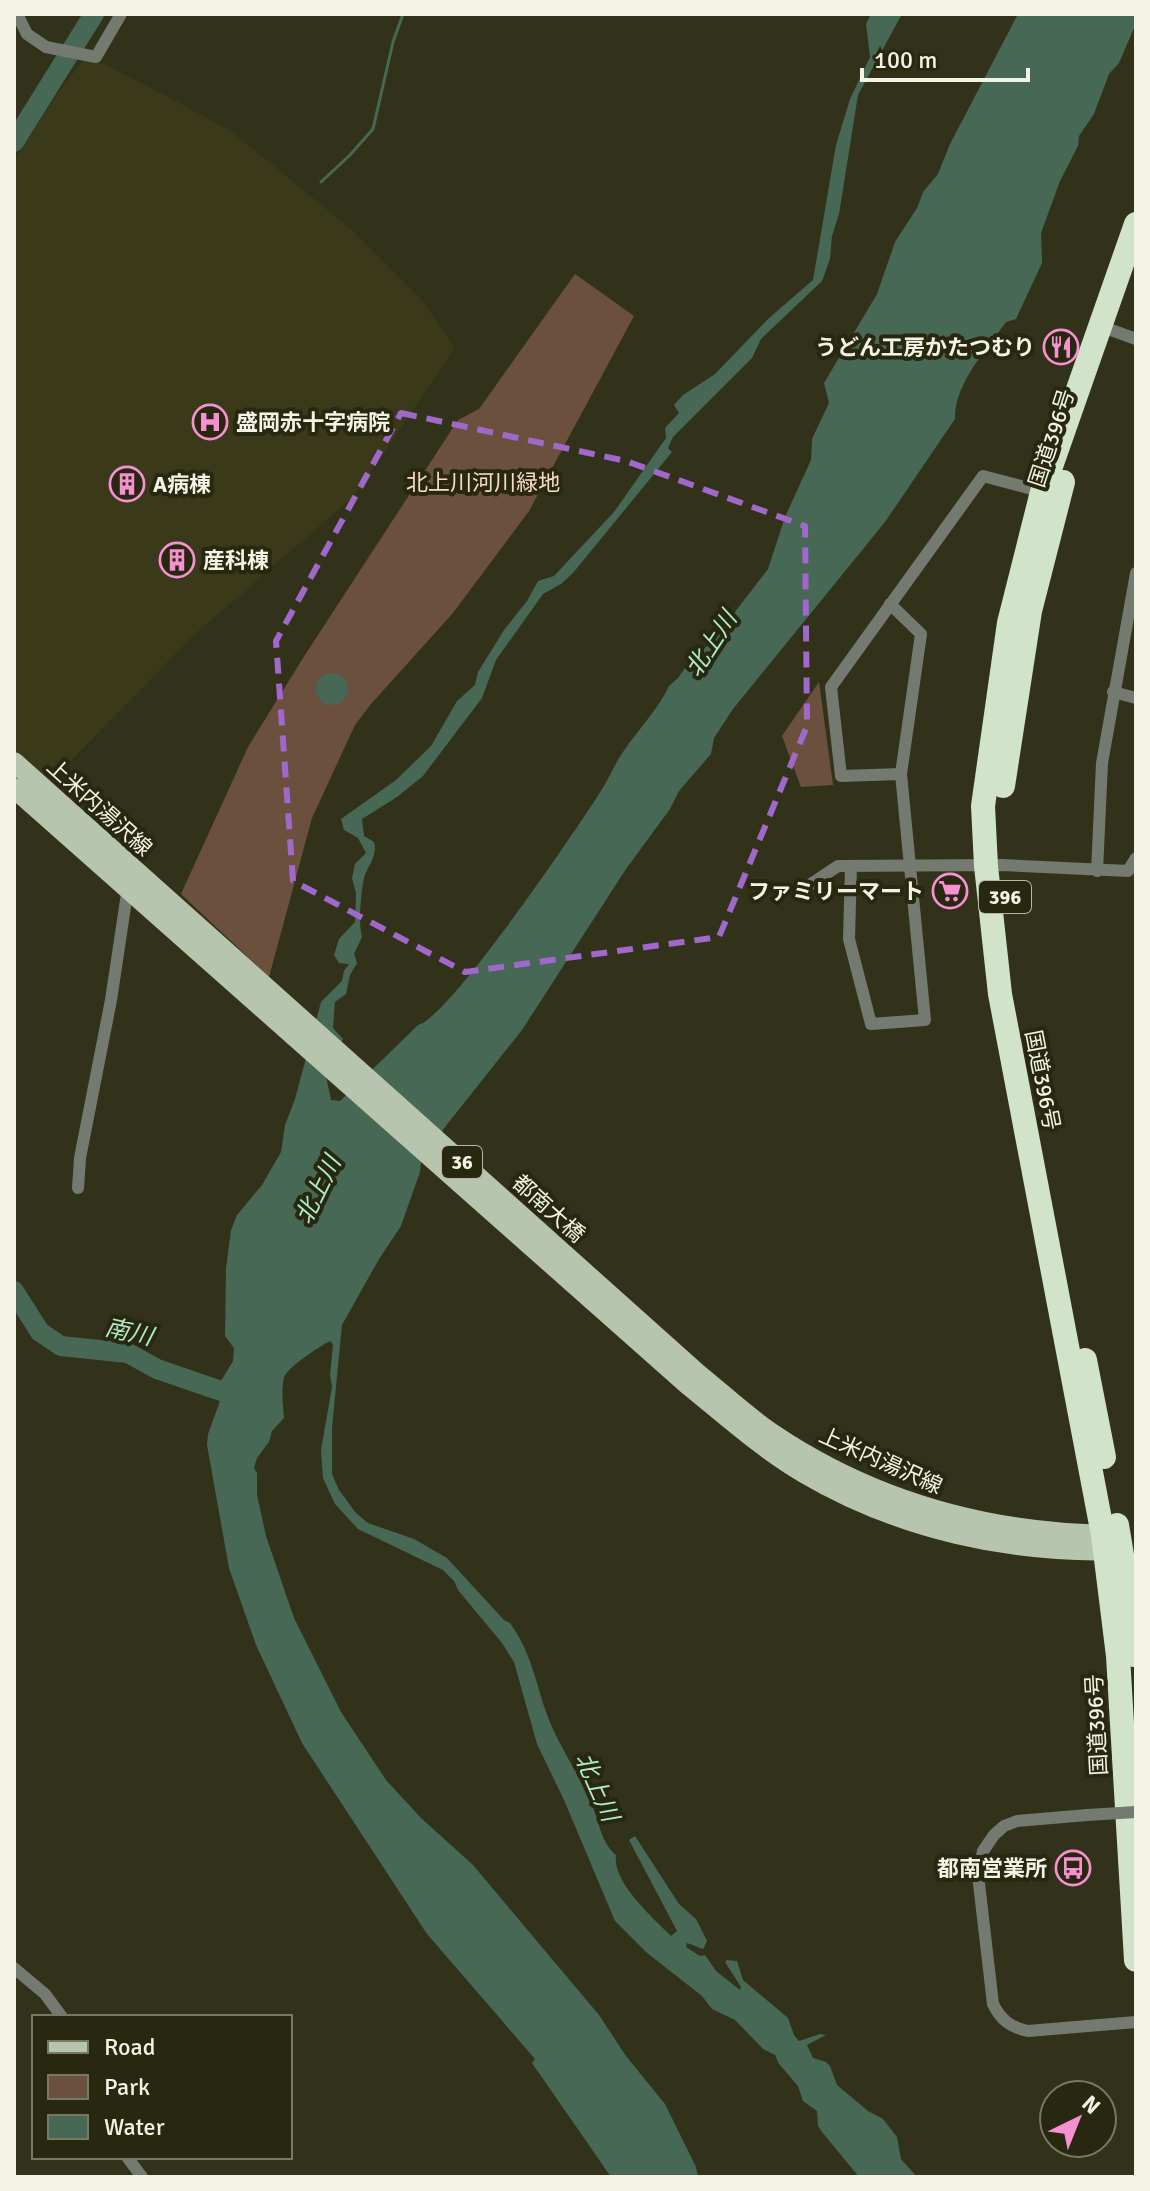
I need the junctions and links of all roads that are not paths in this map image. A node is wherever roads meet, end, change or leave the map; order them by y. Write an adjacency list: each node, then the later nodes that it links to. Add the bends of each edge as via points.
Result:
1 (17, 14): 2 (street, via 27,34 46,47 96,57)
2 (121, 14)
3 (1136, 224): 5 (highway, 国道396号 / 396)
4 (1136, 267): 5 (highway, 国道396号 / 396)
5 (1116, 332): 6 (highway, 国道396号 / 396)
6 (1050, 494): 9 (street, via 983,476); 17 (highway, 国道396号 / 396)
7 (1136, 573): 8 (street)
8 (1133, 601): 10 (street)
9 (890, 604): 13 (street, via 921,634); 13 (street, via 831,687 841,776)
10 (1113, 692): 11 (street); 19 (street, via 1102,763)
11 (1136, 698)
12 (14, 762): 22 (main road, 上米内湯沢線 / 36)
13 (901, 774): 16 (street)
14 (14, 788): 21 (main road, 上米内湯沢線 / 36)
15 (1136, 858): 19 (street, via 1128,871)
16 (911, 865): 17 (street); 18 (street); 18 (street, via 925,1020 871,1024 849,939)
17 (994, 865): 19 (street); 25 (highway, 国道396号 / 396, via 1051,1194)
18 (851, 866): 20 (street, via 838,866)
19 (1097, 871)
20 (811, 884)
21 (128, 887): 22 (main road, 上米内湯沢線 / 36); 23 (street)
22 (152, 898): 24 (main road, 都南大橋 / 36)
23 (78, 1188)
24 (768, 1440): 25 (main road, 上米内湯沢線 / 36, via 804,1473 897,1517 1007,1544)
25 (1120, 1542): 26 (highway, 国道396号 / 396)
26 (1129, 1655): 27 (highway, 国道396号 / 396); 29 (highway, 国道396号 / 396)
27 (1136, 1720)
28 (1136, 1812): 32 (street, bridge, via 1004,1826 983,1851 978,1875 993,2004 1002,2019 1028,2031)
29 (1136, 1960)
30 (14, 1968): 31 (street)
31 (61, 2015)
32 (1136, 2022)
33 (128, 2159): 34 (street)
34 (142, 2177)

